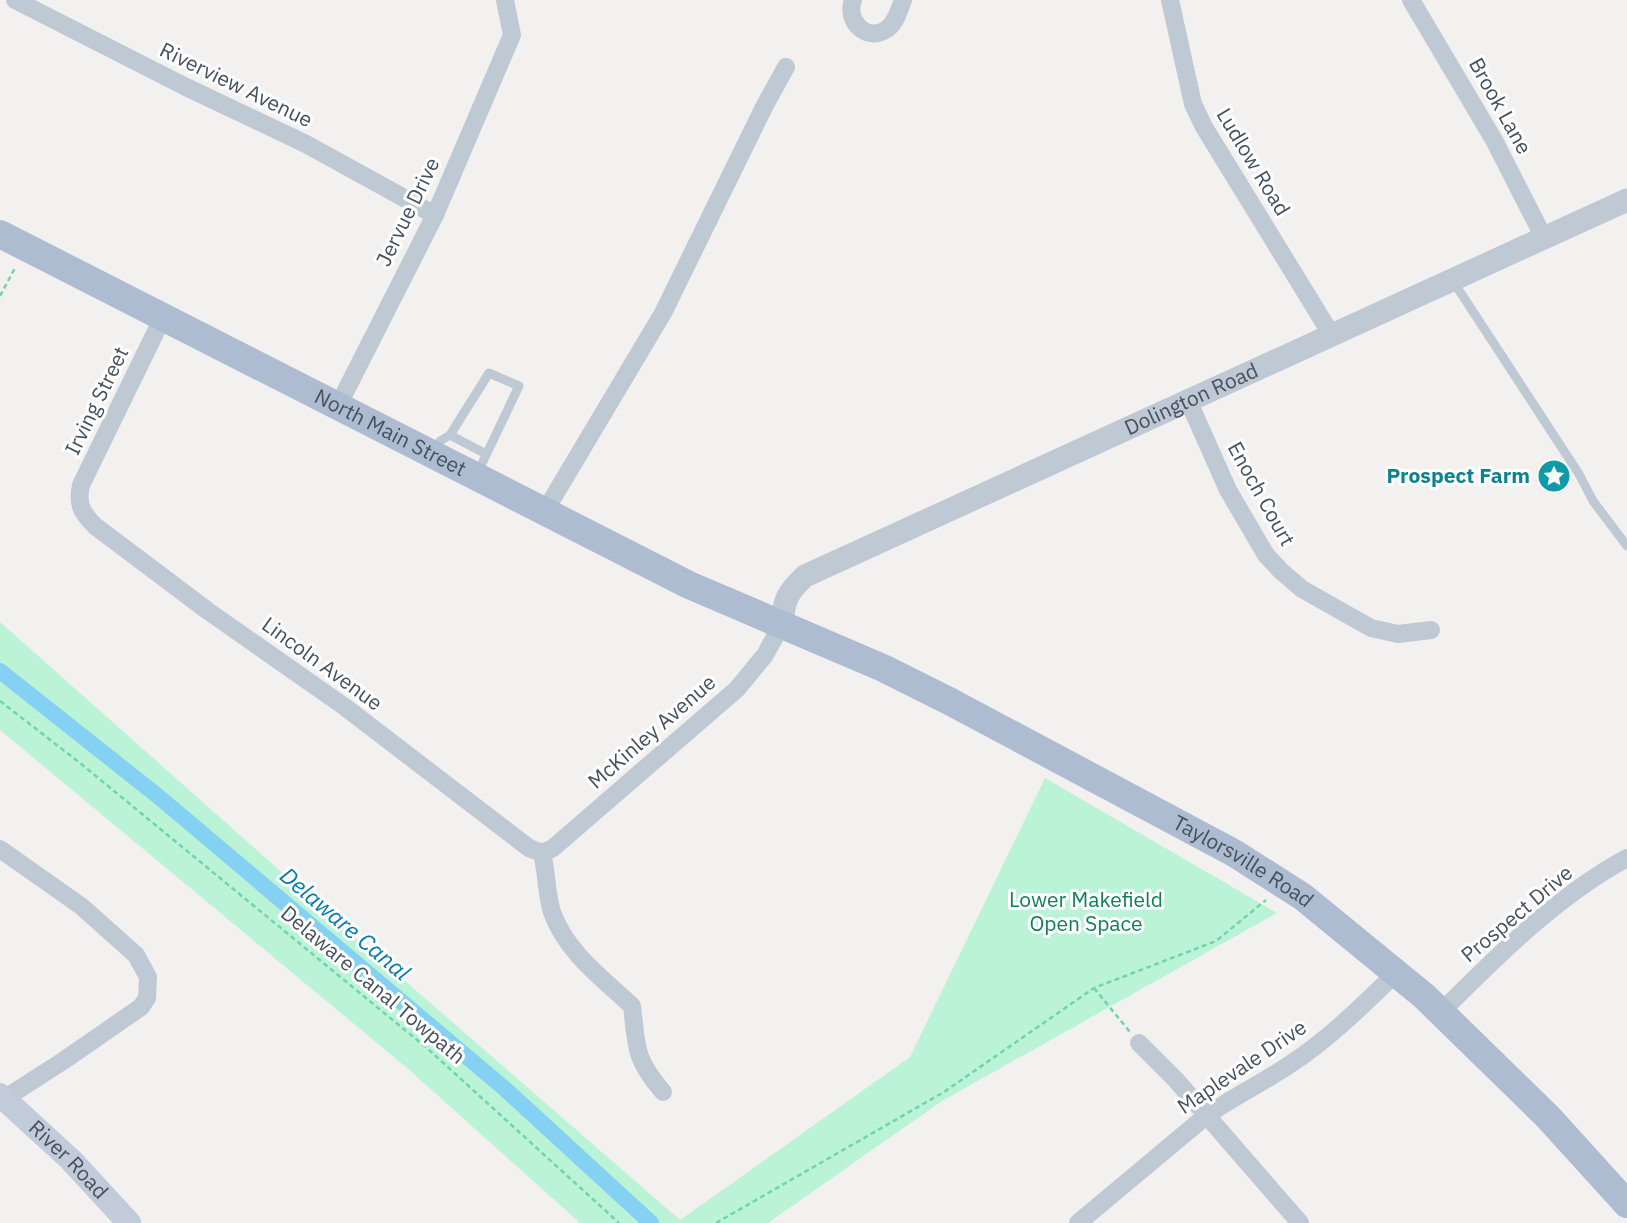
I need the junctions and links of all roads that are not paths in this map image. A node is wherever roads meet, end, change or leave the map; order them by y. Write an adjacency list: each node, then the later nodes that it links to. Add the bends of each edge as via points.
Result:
1 (15, 0): 9 (street, Riverview Avenue, via 306,144)
2 (505, 0): 9 (street, Jervue Drive, via 512,35)
3 (853, 0): 4 (street, via 855,24 870,33 894,23)
4 (903, 0)
5 (1170, 0): 14 (street, Ludlow Road, via 1193,104 1204,127)
6 (1411, 0): 11 (street, Brook Lane, via 1494,139)
7 (786, 67): 20 (street, via 663,313)
8 (1627, 200): 11 (street, Dolington Road)
9 (435, 215): 16 (street, Jervue Drive)
10 (0, 234): 13 (main road, North Main Street)
11 (1544, 237): 12 (street, Dolington Road)
12 (1452, 279): 14 (street, Dolington Road); 21 (lane, via 1593,501)
13 (163, 317): 16 (main road, North Main Street); 19 (street, Irving Street, via 81,485)
14 (1331, 334): 15 (street, Dolington Road)
15 (1188, 400): 22 (street, Dolington Road, via 805,576 783,602); 23 (street, Enoch Court, via 1228,490 1266,555 1281,571 1302,589 1371,628 1398,634)
16 (338, 406): 17 (main road, North Main Street)
17 (442, 444): 18 (main road, North Main Street); 18 (lane, via 489,373 519,386)
18 (481, 465): 20 (main road, North Main Street)
19 (79, 506): 25 (street, Lincoln Avenue, via 95,526)
20 (545, 511): 22 (main road, North Main Street, via 689,585)
21 (1627, 546)
22 (782, 624): 25 (street, McKinley Avenue, via 765,655 737,689); 27 (main road, Taylorsville Road, via 987,720 1234,853 1326,915)
23 (1431, 630)
24 (0, 849): 31 (street, via 81,906 136,955 148,977 147,998 141,1007)
25 (543, 857): 30 (street, via 553,915 580,958 632,1006 638,1056)
26 (1627, 858): 28 (street, Prospect Drive, via 1544,917)
27 (1396, 973): 28 (main road, Taylorsville Road); 32 (street, Maplevale Drive, via 1314,1047)
28 (1441, 1012): 33 (main road, Taylorsville Road, via 1548,1117)
29 (1139, 1042): 32 (street)
30 (663, 1091)
31 (2, 1097): 34 (main road, River Road, via 71,1160)
32 (1206, 1116): 35 (street, Maplevale Drive); 36 (street)
33 (1627, 1205)
34 (129, 1223)
35 (1078, 1223)
36 (1300, 1223)

